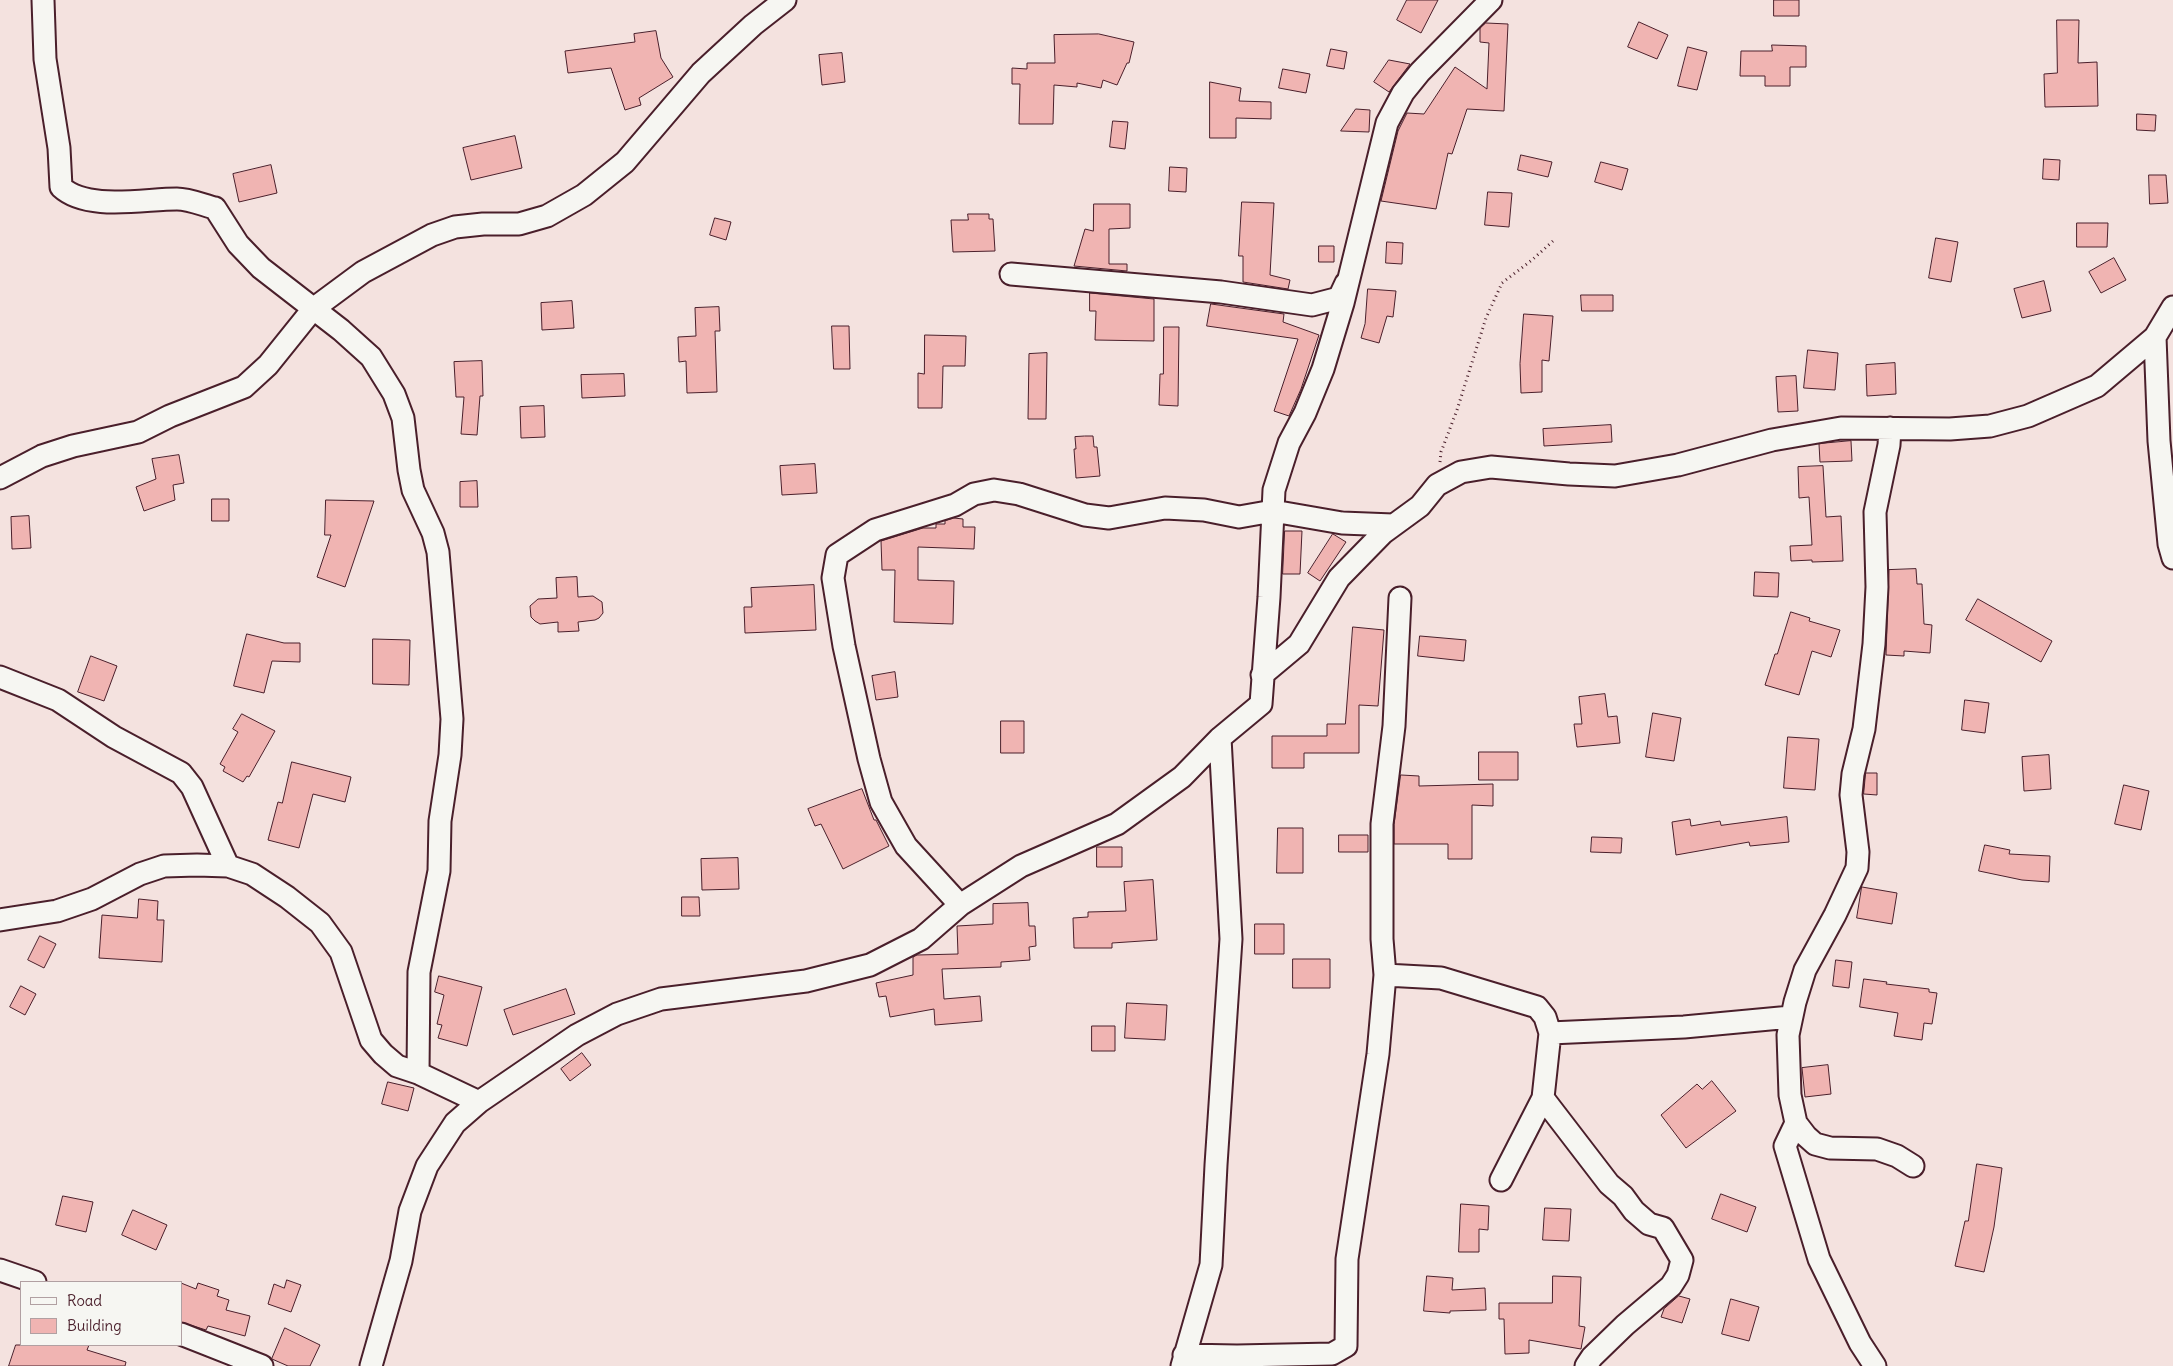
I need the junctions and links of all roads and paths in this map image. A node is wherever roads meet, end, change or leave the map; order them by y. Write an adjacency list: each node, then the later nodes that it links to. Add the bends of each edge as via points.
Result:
1 (42, 0): 8 (street, via 61,187 69,194 93,201 180,199 215,208 238,244 255,262)
2 (785, 0): 8 (street, via 701,73 625,162 584,195 547,216 519,224 455,227 432,235 363,272)
3 (1491, 0): 6 (street, via 1420,72 1403,93 1387,124)
4 (1552, 240): 13 (path, via 1502,283 1486,318 1441,452)
5 (1011, 274): 6 (street, via 1221,292 1312,305 1339,298)
6 (1349, 276): 14 (street, via 1323,369 1289,443 1274,490)
7 (2173, 308): 9 (street)
8 (313, 309): 12 (street, via 268,365 244,387 138,432 42,456); 27 (street, via 371,357 394,394 403,418 413,490 438,552 452,720 440,821 439,871 420,972)
9 (2155, 337): 10 (street, via 2097,386 2028,416 1990,426); 11 (street)
10 (1890, 428): 13 (street, via 1841,428 1772,440 1615,476 1490,466 1461,472); 25 (street, via 1875,512 1877,587 1874,644 1864,729 1851,795 1857,868 1805,970)
11 (2166, 442): 16 (street, via 2169,544)
12 (0, 478)
13 (1437, 485): 15 (street, via 1420,506)
14 (1273, 511): 15 (street, via 1342,523); 18 (street); 22 (street, via 1239,517 1204,510 1166,508 1109,518 1085,515 1019,494 994,490 974,494 937,512 875,530 837,555 833,578 844,646 881,802 906,846)
15 (1393, 525): 18 (street, via 1338,578 1298,644)
16 (2173, 558)
17 (1400, 598): 24 (street, via 1394,726 1382,824)
18 (1262, 675): 20 (street, via 1260,704)
19 (0, 677): 21 (street, via 58,700 114,738 181,773 192,788)
20 (1220, 738): 22 (street, via 1182,777 1117,824 1021,866); 36 (street, via 1231,939 1212,1265)
21 (228, 866): 23 (street, via 164,866 57,911); 27 (street, via 252,874 320,923 341,952 371,1040 397,1066)
22 (960, 904): 29 (street, via 921,939 870,965 806,981 661,999 617,1014 577,1035)
23 (0, 920)
24 (1385, 975): 26 (street, via 1441,978 1536,1007 1545,1017); 36 (street, via 1378,1054 1347,1259 1346,1346 1332,1354 1237,1356)
25 (1791, 1017): 26 (street, via 1684,1027); 30 (street, via 1788,1035 1790,1095)
26 (1550, 1033): 28 (street)
27 (418, 1072): 29 (street)
28 (1543, 1098): 32 (street); 39 (street, via 1609,1184 1649,1224 1663,1228 1682,1260 1678,1276 1670,1286 1625,1325)
29 (479, 1102): 38 (street, via 455,1123 426,1166 410,1211 401,1261)
30 (1796, 1123): 31 (street, via 1816,1144 1830,1148 1878,1149); 40 (street, via 1786,1146 1819,1259 1860,1343)
31 (1913, 1166)
32 (1501, 1180)
33 (0, 1270): 34 (street)
34 (32, 1281)
35 (182, 1334): 37 (street)
36 (1185, 1362)
37 (262, 1366)
38 (371, 1366)
39 (1586, 1366)
40 (1875, 1366)

